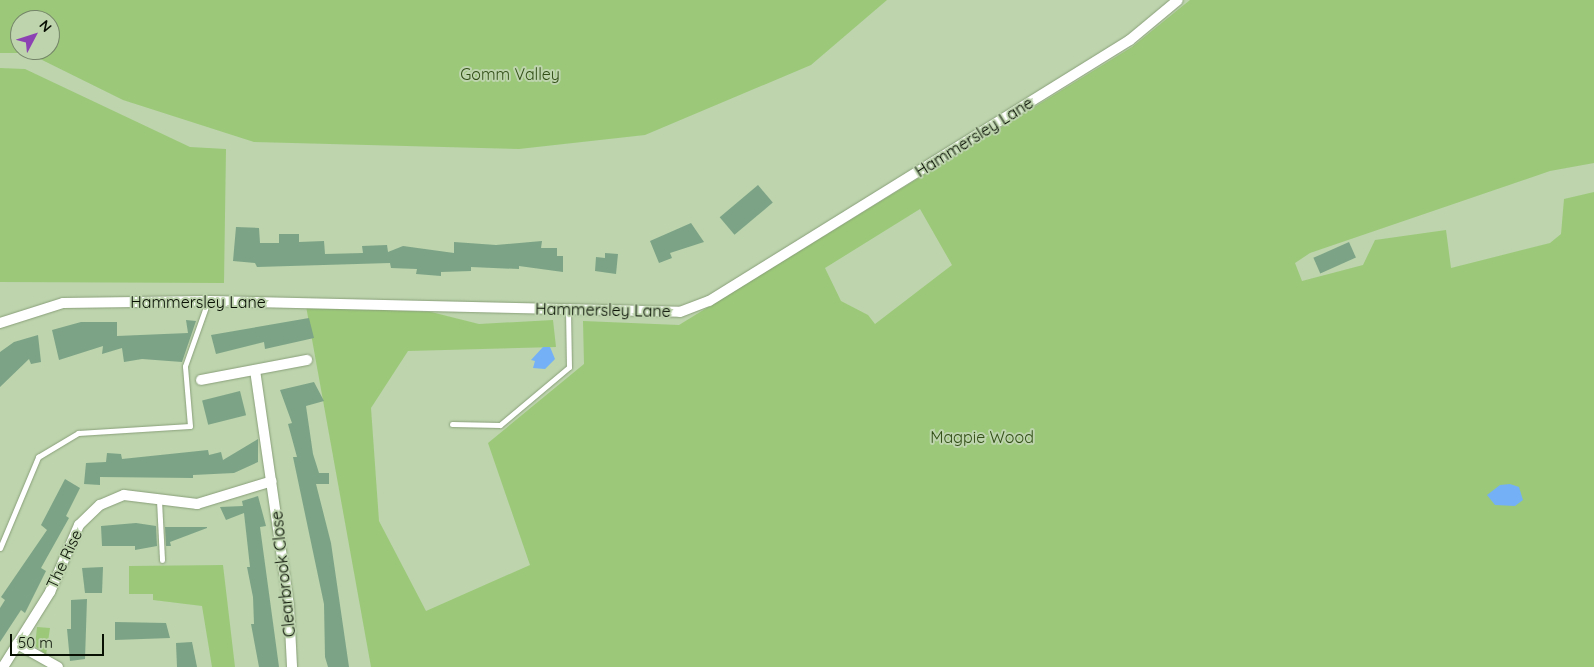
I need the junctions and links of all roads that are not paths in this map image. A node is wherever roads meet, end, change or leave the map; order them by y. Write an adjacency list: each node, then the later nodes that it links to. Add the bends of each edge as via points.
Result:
1 (1178, 0): 3 (street, Hammersley Lane, via 1130,40 709,302 680,312)
2 (209, 301): 3 (street, Hammersley Lane, via 451,305); 4 (street, Hammersley Lane, via 63,303); 11 (lane, via 185,366 190,426 78,433 38,457)
3 (568, 312): 8 (lane, via 569,367 500,425)
4 (0, 323)
5 (308, 360): 6 (street)
6 (255, 370): 7 (street); 9 (street, Clearbrook Close)
7 (201, 380)
8 (452, 424)
9 (272, 481): 10 (street, The Rise, via 197,504); 16 (street, Clearbrook Close, via 289,607)
10 (159, 500): 12 (lane); 13 (street, The Rise, via 124,495 100,505 79,525 50,592)
11 (0, 548)
12 (162, 560)
13 (17, 644): 14 (street, The Rise); 15 (street)
14 (3, 667)
15 (58, 667)
16 (292, 667)

